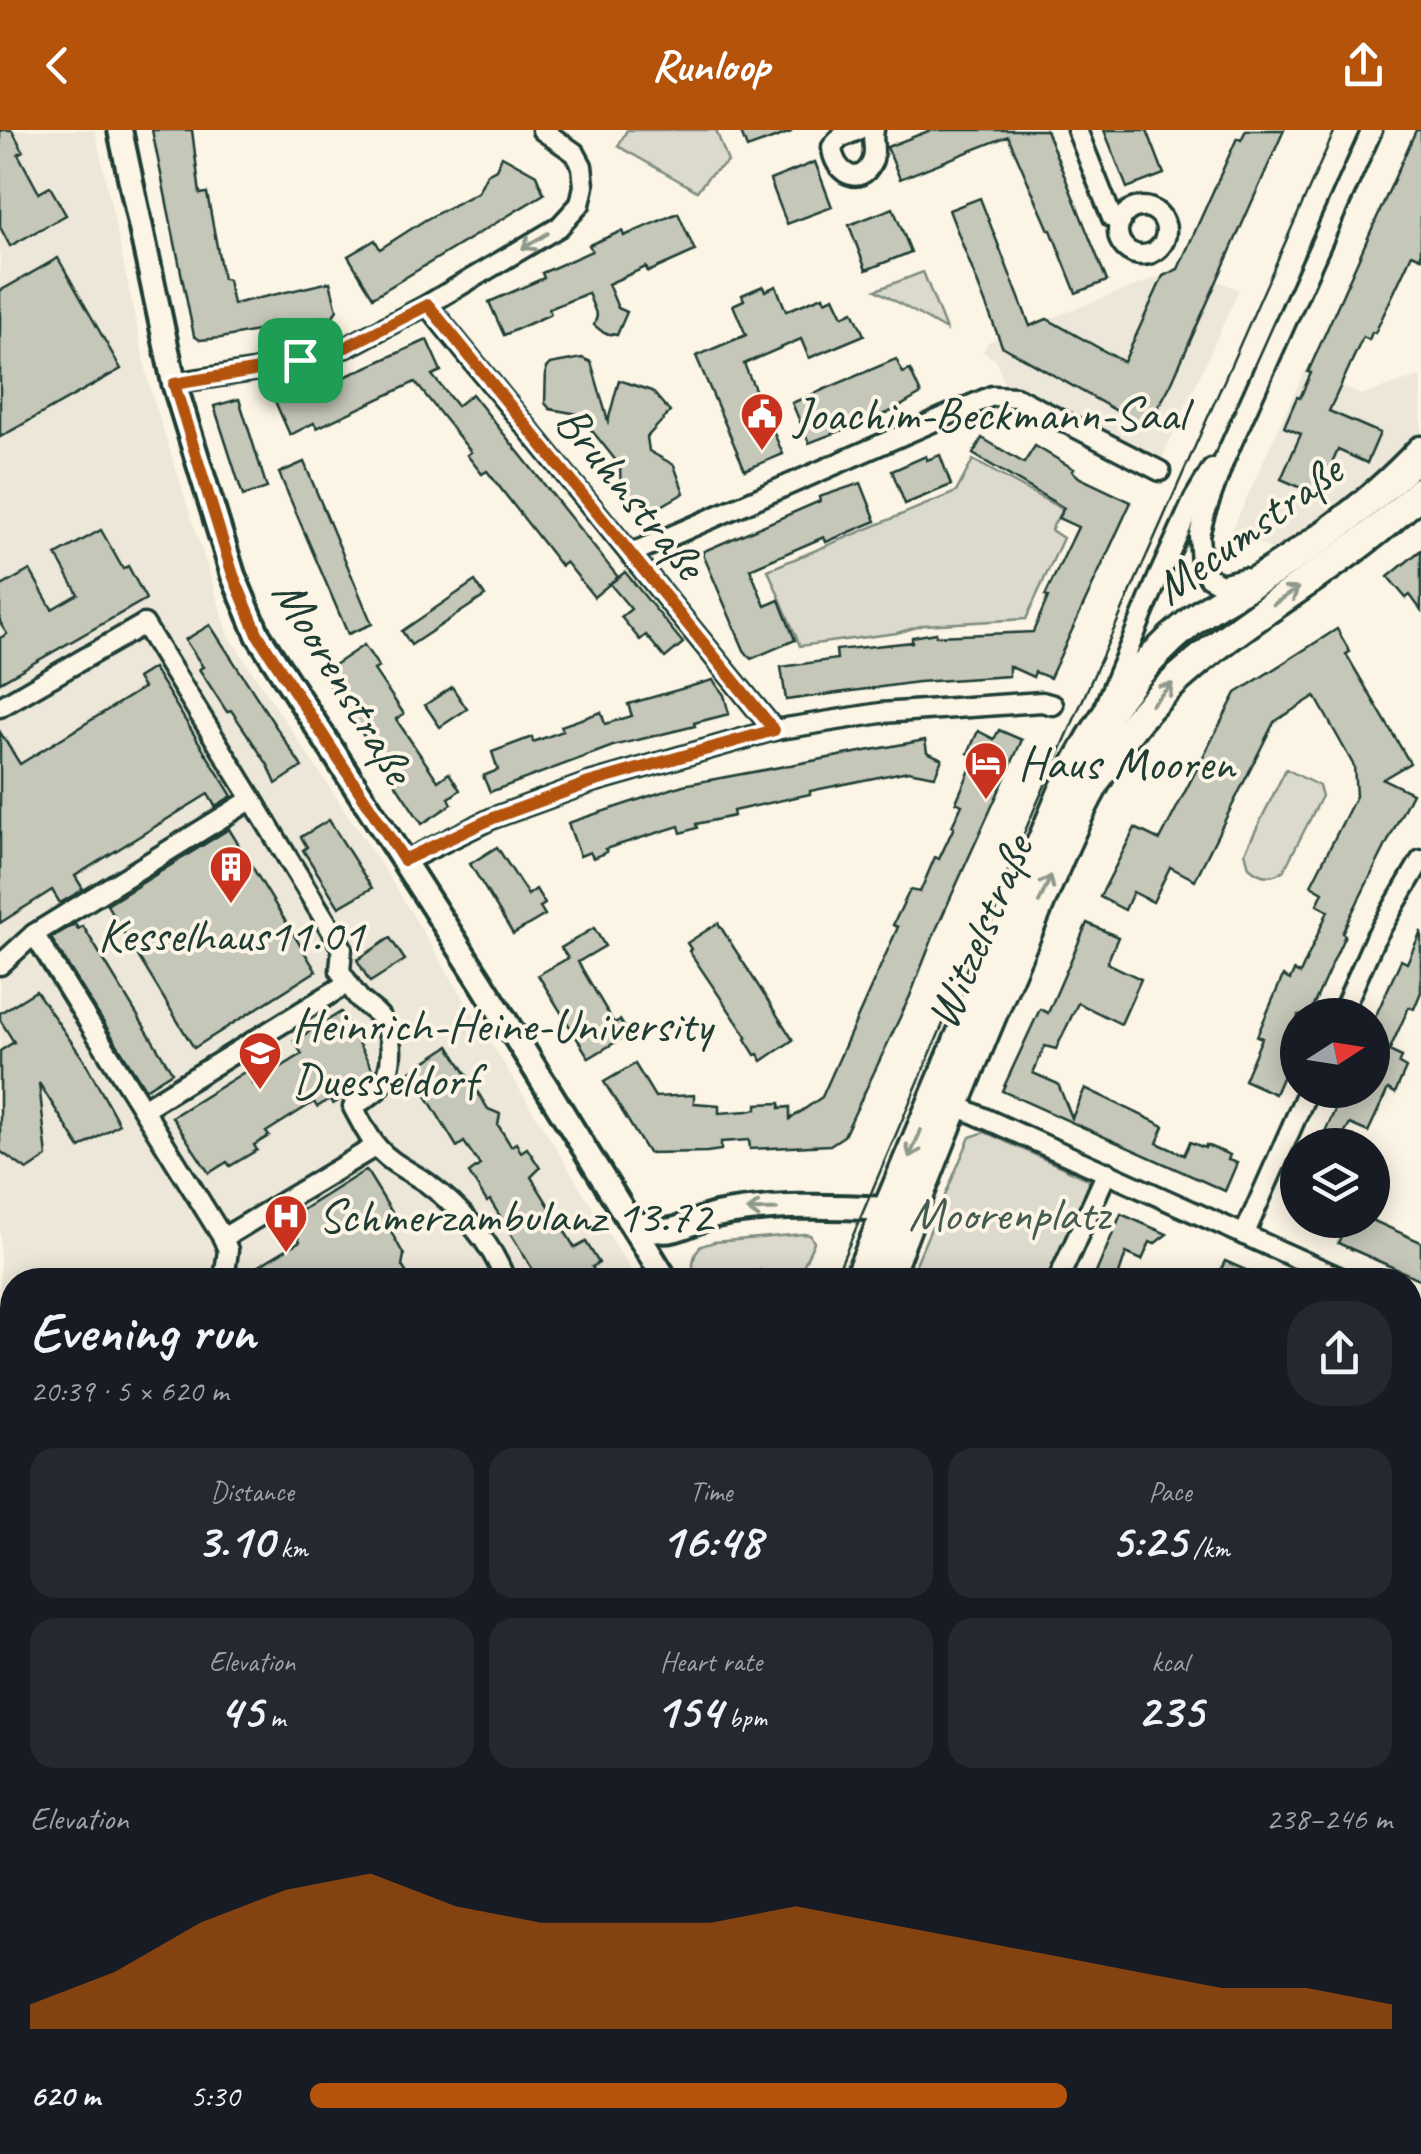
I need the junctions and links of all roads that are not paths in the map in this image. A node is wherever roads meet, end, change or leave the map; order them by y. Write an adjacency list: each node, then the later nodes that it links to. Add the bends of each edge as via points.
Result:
1 (120, 130): 9 (street, Moorenstraße)
2 (542, 130): 8 (street, one-way to 8, via 582,166 580,204 572,216)
3 (858, 130): 4 (street, via 832,147 839,171 850,175 871,166)
4 (874, 130)
5 (1076, 130): 7 (street, via 1112,218)
6 (1372, 130): 11 (street, Witzelstraße)
7 (1121, 222)
8 (428, 305): 9 (street, via 346,347); 14 (street, Bruhnstraße)
9 (174, 384): 23 (street, Moorenstraße, via 258,635)
10 (1421, 451): 15 (main road, Mecumstraße)
11 (1224, 460): 15 (street, Witzelstraße, via 1199,535 1204,572 1221,584); 20 (street, Witzelstraße, via 1194,499)
12 (1160, 471): 14 (street, via 1016,397 992,396)
13 (1421, 491): 16 (main road, Mecumstraße, one-way to 13, via 1340,559)
14 (630, 554): 21 (street, Bruhnstraße)
15 (1277, 568): 17 (main road, Mecumstraße, via 1194,620)
16 (1206, 651): 29 (main road, Witzelstraße, one-way to 16, via 1086,800 1146,710)
17 (1128, 682): 20 (main road, Witzelstraße)
18 (1053, 705): 21 (street, via 936,708)
19 (0, 707): 22 (street, via 144,624)
20 (1096, 729): 34 (main road, Witzelstraße, one-way to 34, via 1063,792)
21 (774, 730): 23 (street, via 589,783)
22 (252, 799): 25 (street); 27 (street, via 342,948 340,971)
23 (404, 860): 35 (street, Moorenstraße)
24 (1421, 860): 28 (street)
25 (34, 934): 26 (street); 31 (street)
26 (0, 965)
27 (348, 983): 31 (street); 32 (street, via 391,1037 381,1087 352,1107)
28 (1348, 998)
29 (955, 1105): 33 (street); 39 (main road, Witzelstraße)
30 (1300, 1108): 37 (street)
31 (143, 1110): 38 (street)
32 (376, 1146): 38 (street); 41 (street, via 470,1224)
33 (1106, 1172): 37 (street); 46 (street)
34 (887, 1210): 36 (street, one-way to 36, via 744,1210); 39 (street); 44 (main road, Witzelstraße)
35 (628, 1218): 36 (street); 42 (street, Moorenstraße)
36 (672, 1230): 43 (street, Moorenstraße, via 661,1246)
37 (1244, 1235): 47 (street)
38 (223, 1238): 40 (street)
39 (900, 1244): 45 (main road, Witzelstraße)
40 (226, 1268)
41 (499, 1268)
42 (658, 1268)
43 (662, 1268)
44 (863, 1268)
45 (891, 1268)
46 (1063, 1268)
47 (1317, 1268)

